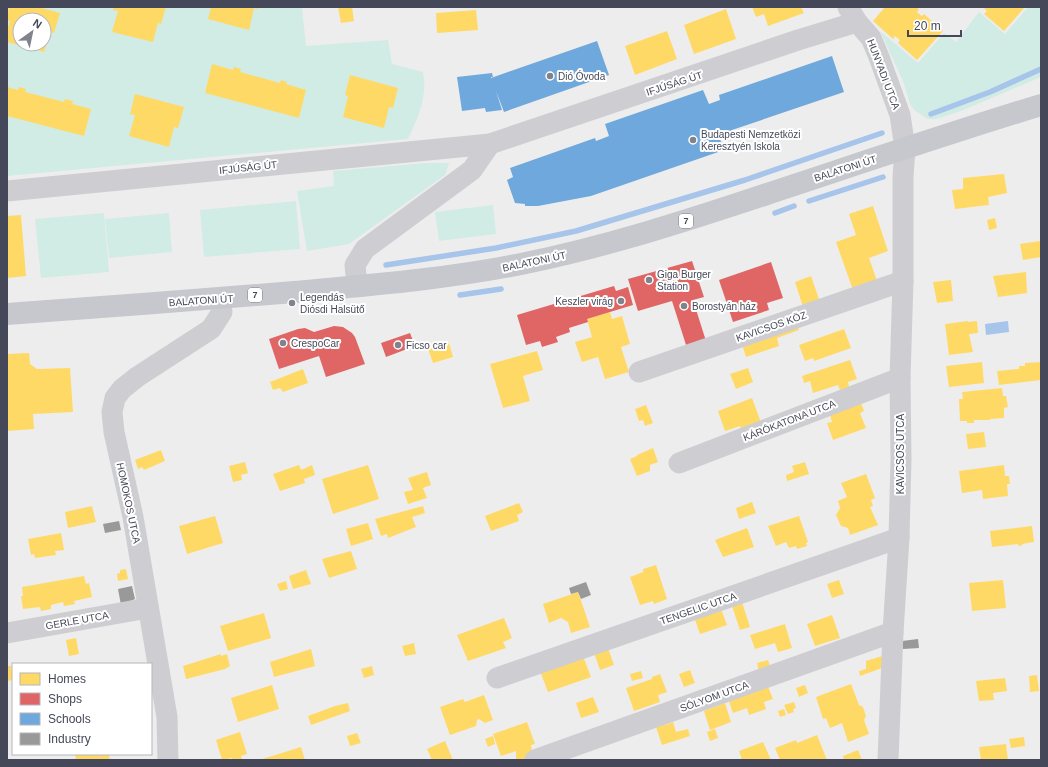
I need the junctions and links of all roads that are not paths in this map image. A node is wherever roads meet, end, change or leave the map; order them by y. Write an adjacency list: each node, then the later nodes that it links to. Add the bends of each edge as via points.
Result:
1 (853, 14): 3 (street, IFJÚSÁG ÚT, via 798,40); 4 (street, HUNYADI UTCA, via 871,38 879,57 900,115)
2 (1041, 105): 4 (main road, BALATONI ÚT / 7)
3 (490, 144): 5 (street, IFJÚSÁG ÚT); 7 (street, via 472,170 365,249 355,265)
4 (905, 148): 6 (street, KAVICSOS UTCA); 7 (main road, BALATONI ÚT / 7, via 623,240 462,275)
5 (7, 191)
6 (903, 281): 10 (street, KAVICSOS KÖZ); 11 (street, KAVICSOS UTCA)
7 (357, 286): 8 (main road, BALATONI ÚT / 7)
8 (220, 298): 9 (main road, BALATONI ÚT / 7); 14 (street, HOMOKOS UTCA, via 222,312 211,329 137,377 115,398 112,412 114,432 133,518)
9 (7, 314)
10 (639, 372)
11 (900, 378): 12 (street, KÁRÓKATONA UTCA); 13 (street, KAVICSOS UTCA)
12 (679, 463)
13 (899, 538): 15 (street, KAVICSOS UTCA); 17 (street, TENGELIC UTCA)
14 (148, 608): 16 (street, GERLE UTCA); 18 (street, HOMOKOS UTCA, via 167,717)
15 (893, 632): 19 (street, SÓLYOM UTCA); 20 (street, KAVICSOS UTCA)
16 (7, 633)
17 (497, 678)
18 (168, 760)
19 (535, 760)
20 (888, 760)

